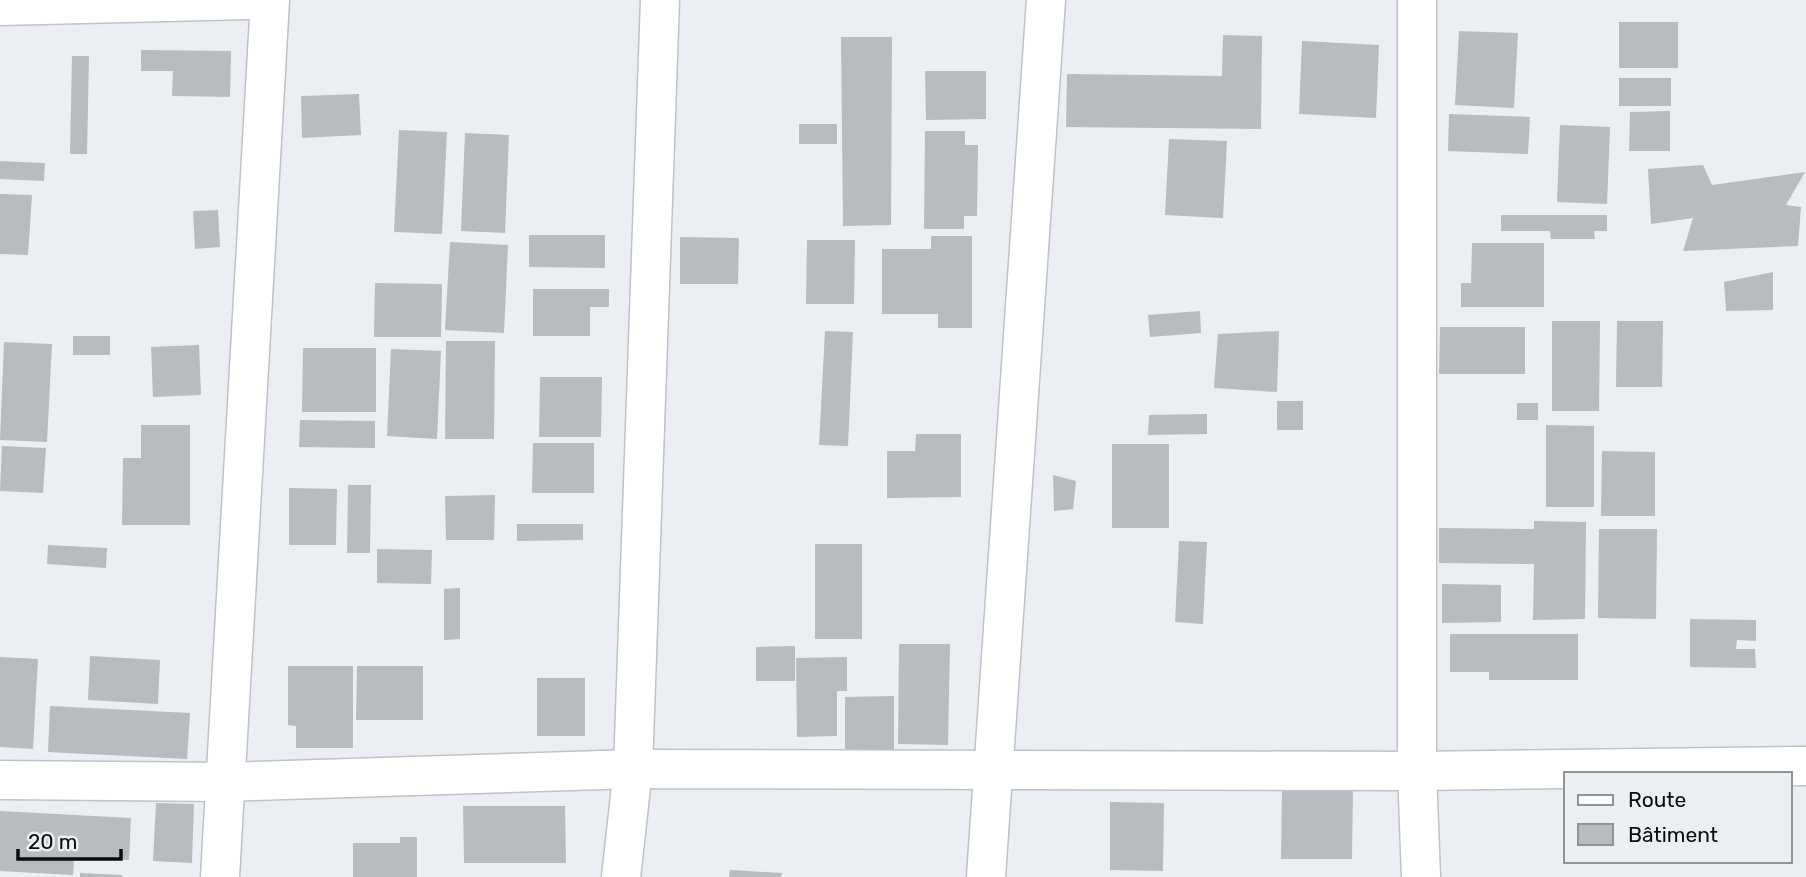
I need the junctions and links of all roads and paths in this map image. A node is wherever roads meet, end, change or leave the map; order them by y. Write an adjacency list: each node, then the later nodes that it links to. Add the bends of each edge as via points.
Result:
1 (249, 0): 6 (street)
2 (270, 0): 12 (street)
3 (660, 0): 9 (street)
4 (1046, 0): 8 (street)
5 (1417, 0): 10 (street)
6 (0, 6)
7 (1806, 766): 10 (street)
8 (992, 768): 9 (street); 10 (street); 15 (street)
9 (633, 769): 12 (street); 14 (street)
10 (1417, 771): 16 (street)
11 (0, 780): 12 (street)
12 (224, 782): 13 (street)
13 (220, 877)
14 (621, 877)
15 (986, 877)
16 (1421, 877)

